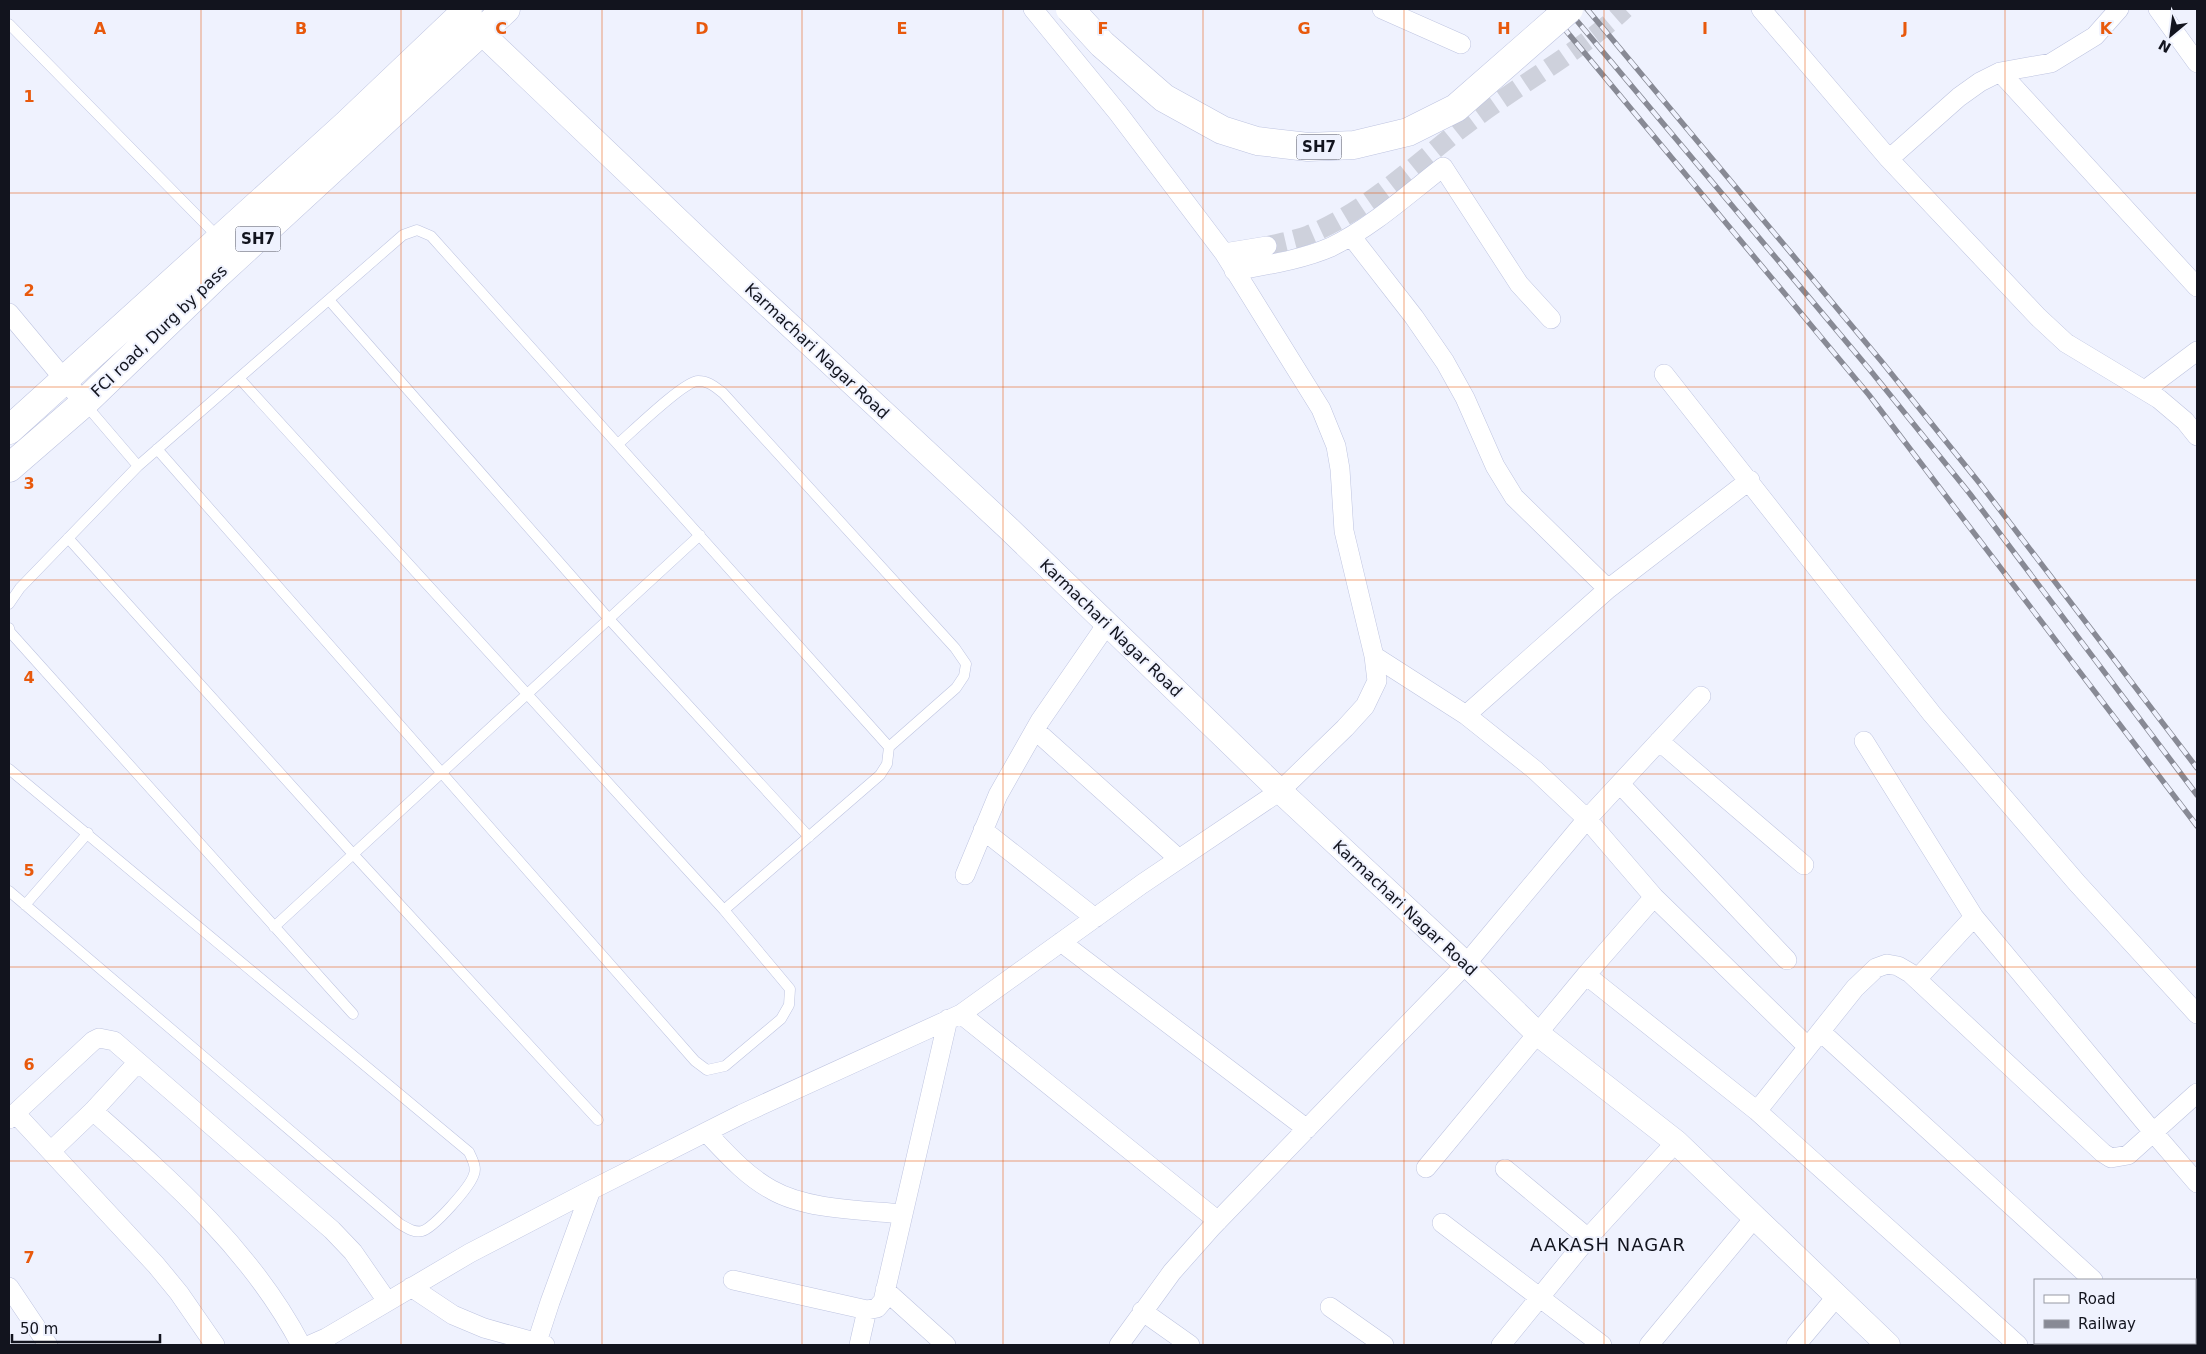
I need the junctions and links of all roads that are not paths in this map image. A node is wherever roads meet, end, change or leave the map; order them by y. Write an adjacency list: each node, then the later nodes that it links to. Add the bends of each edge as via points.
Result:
1 (506, 9): 9 (main road, FCI road, Durg by pass / SH7)
2 (1033, 9): 18 (street, via 1118,113)
3 (1070, 9): 5 (main road, SH7, bridge, via 1102,44 1164,98 1222,130 1257,141 1308,147 1354,145 1408,132 1456,108)
4 (1382, 9): 11 (street)
5 (1570, 9)
6 (1762, 9): 14 (street)
7 (2119, 9): 13 (street, via 2094,36 2050,63)
8 (2158, 9): 12 (street)
9 (467, 16): 17 (main road, FCI road, Durg by pass / SH7); 42 (street, Karmachari Nagar Road, via 748,287)
10 (9, 24): 17 (lane)
11 (1460, 44)
12 (2197, 63)
13 (2000, 72): 14 (street, via 1960,97); 20 (street)
14 (1889, 158): 28 (street, via 2038,318 2066,343)
15 (1352, 236): 19 (street, via 1302,257); 23 (street, via 1443,167 1519,284); 39 (street, via 1445,362 1495,466 1514,497)
16 (1267, 246): 18 (street)
17 (229, 248): 27 (main road, FCI road, Durg by pass / SH7); 29 (main road, FCI road, Durg by pass / SH7)
18 (1224, 254): 19 (street)
19 (1234, 271): 44 (street, via 1321,409 1336,446 1344,532)
20 (2197, 286)
21 (329, 300): 26 (lane); 32 (lane, via 403,235 417,230 431,236); 41 (lane)
22 (9, 313): 27 (street)
23 (1551, 319)
24 (2197, 351): 28 (street)
25 (1664, 374): 36 (street)
26 (239, 378): 33 (lane); 45 (lane)
27 (64, 379): 29 (street); 30 (main road, FCI road, Durg by pass / SH7)
28 (2145, 390): 31 (street, via 2185,421)
29 (84, 403): 34 (lane); 35 (main road, FCI road, Durg by pass / SH7)
30 (9, 430)
31 (2197, 436)
32 (618, 444): 37 (lane); 51 (lane, via 682,388 696,381 711,383 956,648 966,664 964,676 956,688)
33 (157, 449): 34 (lane); 53 (lane)
34 (138, 466): 38 (lane)
35 (9, 468)
36 (1750, 480): 39 (street); 77 (street, via 1932,714 2077,883)
37 (700, 535): 41 (lane); 51 (lane)
38 (68, 538): 40 (lane); 60 (lane)
39 (1608, 589): 47 (street)
40 (9, 604)
41 (609, 618): 45 (lane); 59 (lane)
42 (1107, 624): 48 (street); 55 (street, Karmachari Nagar Road)
43 (9, 628): 70 (lane)
44 (1374, 656): 47 (street); 55 (street, via 1377,681 1365,706)
45 (527, 694): 53 (lane); 67 (lane)
46 (1701, 696): 49 (street)
47 (1466, 715): 56 (street, via 1535,770)
48 (1035, 730): 57 (street, via 998,795); 61 (street)
49 (1659, 741): 54 (street); 62 (street)
50 (1864, 741): 68 (street)
51 (889, 747): 59 (lane, via 887,764 880,775)
52 (9, 768): 58 (lane)
53 (440, 772): 60 (lane); 67 (lane, via 684,1050 707,1070 725,1066 781,1020 788,1006 790,989)
54 (1620, 784): 56 (street); 72 (street)
55 (1280, 791): 61 (street); 73 (street, Karmachari Nagar Road)
56 (1588, 819): 65 (street); 73 (street)
57 (983, 830): 63 (street); 69 (street)
58 (88, 833): 66 (lane); 66 (lane, via 469,1152 475,1173 431,1227 421,1232 400,1224)
59 (809, 837): 67 (lane)
60 (353, 854): 70 (lane); 87 (lane)
61 (1179, 859): 69 (street)
62 (1804, 865)
63 (965, 875)
64 (9, 891): 66 (lane)
65 (1654, 897): 74 (street); 81 (street)
66 (25, 905)
67 (724, 910)
68 (1974, 917): 75 (street); 90 (street)
69 (1095, 918): 71 (street)
70 (274, 927): 76 (lane)
71 (1061, 942): 78 (street); 88 (street)
72 (1787, 960)
73 (1466, 964): 80 (street, Karmachari Nagar Road); 88 (street)
74 (1586, 974): 80 (street); 85 (street)
75 (1916, 979): 79 (street, via 1898,966 1887,964 1876,968 1855,988); 90 (street, via 2103,1153 2111,1158 2128,1156)
76 (353, 1014)
77 (2197, 1014)
78 (955, 1017): 89 (street); 97 (street); 99 (street)
79 (1821, 1032): 81 (street); 102 (street)
80 (1538, 1034): 91 (street, Karmachari Nagar Road); 93 (street)
81 (1808, 1047): 85 (street)
82 (138, 1062): 84 (street); 86 (street, via 114,1041 99,1038); 109 (street, via 332,1230 353,1252)
83 (2197, 1093): 90 (street)
84 (93, 1111): 92 (street); 116 (street, via 183,1192 222,1234 272,1298)
85 (1757, 1111): 130 (street)
86 (12, 1116): 92 (street)
87 (598, 1120)
88 (1307, 1129): 99 (street)
89 (706, 1132): 96 (street); 97 (street, via 742,1169 772,1190 793,1199 854,1210)
90 (2153, 1132): 95 (street)
91 (1676, 1142): 98 (street, Karmachari Nagar Road); 101 (street)
92 (51, 1151): 115 (street, via 179,1293)
93 (1426, 1168)
94 (1505, 1170): 101 (street)
95 (2197, 1182)
96 (591, 1190): 105 (street); 119 (street, via 550,1302)
97 (903, 1214): 106 (street)
98 (1755, 1217): 107 (street, Karmachari Nagar Road); 127 (street)
99 (1218, 1221): 112 (street)
100 (1442, 1223): 108 (street)
101 (1588, 1238): 108 (street)
102 (2092, 1279)
103 (733, 1280): 111 (street)
104 (9, 1287): 114 (street)
105 (410, 1287): 109 (street); 119 (street, via 453,1315)
106 (885, 1290): 111 (street, via 883,1301 877,1308); 121 (street)
107 (1837, 1296): 128 (street); 129 (street, Karmachari Nagar Road)
108 (1540, 1297): 125 (street); 126 (street)
109 (387, 1300): 113 (street)
110 (1330, 1306): 124 (street)
111 (867, 1310): 120 (street)
112 (1142, 1311): 122 (street); 123 (street)
113 (346, 1326): 117 (street); 118 (street)
114 (48, 1345)
115 (215, 1345)
116 (301, 1345)
117 (310, 1345)
118 (340, 1345)
119 (540, 1345)
120 (859, 1345)
121 (946, 1345)
122 (1119, 1345)
123 (1190, 1345)
124 (1384, 1345)
125 (1501, 1345)
126 (1602, 1345)
127 (1649, 1345)
128 (1796, 1345)
129 (1888, 1345)
130 (2018, 1345)

